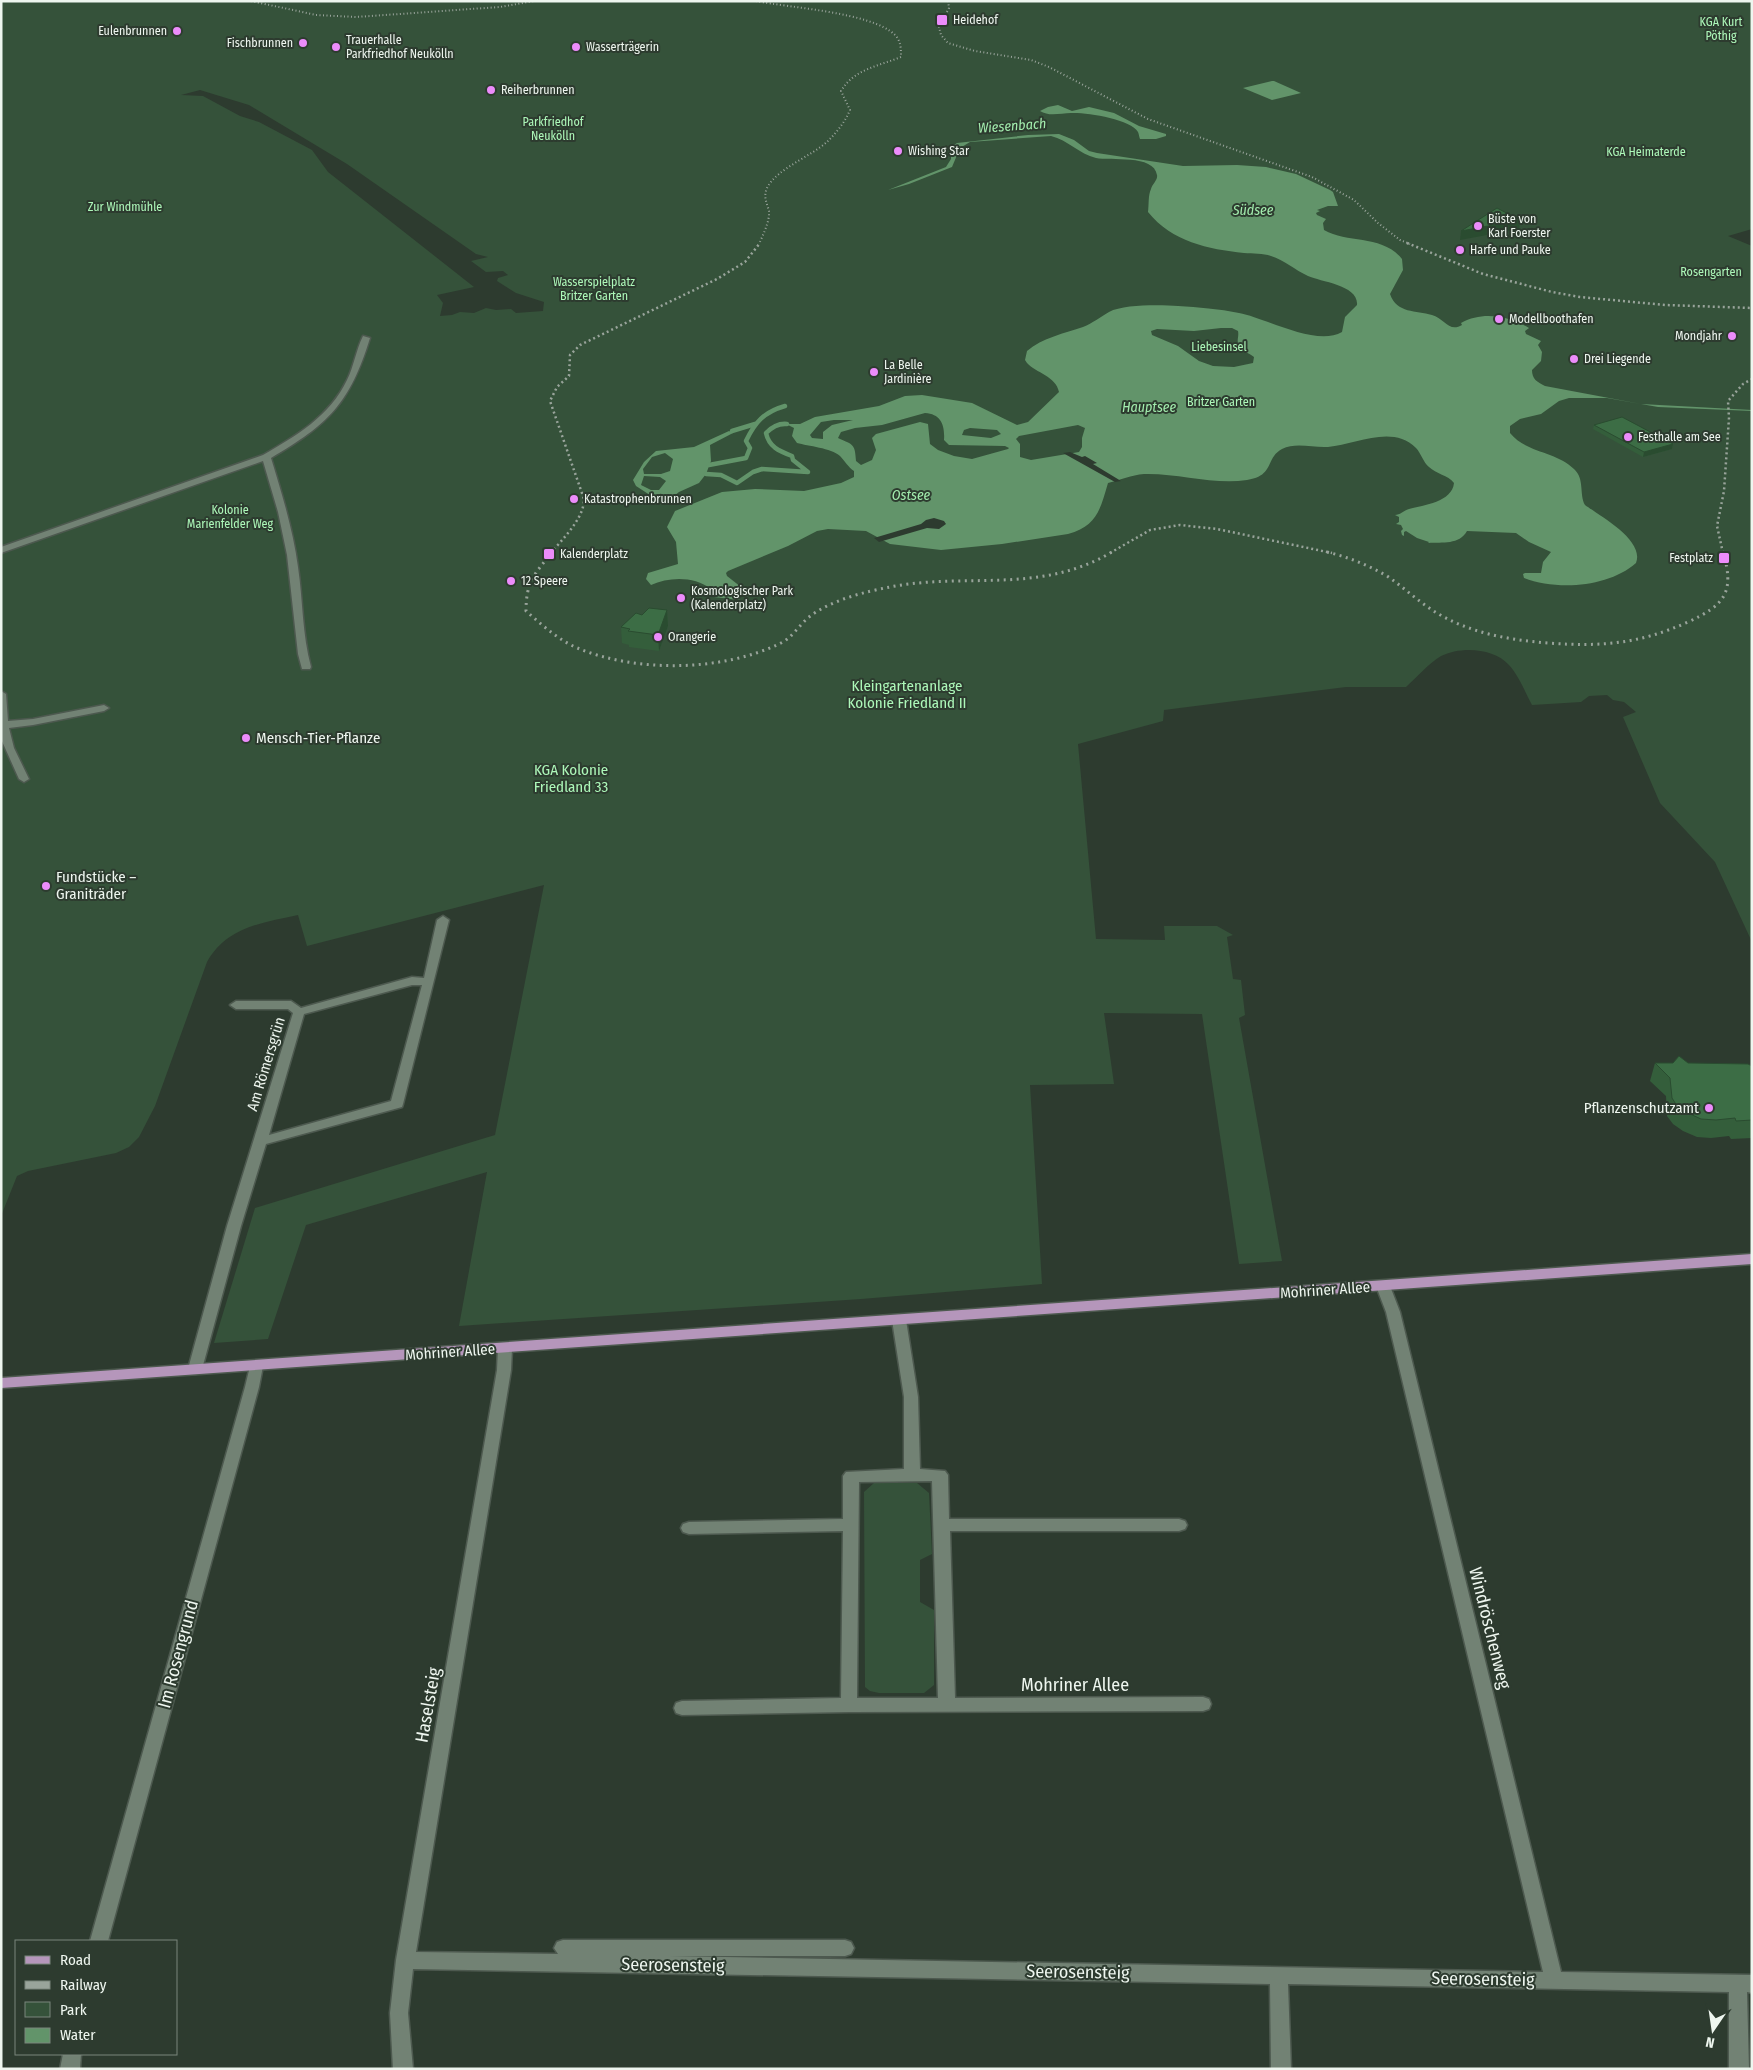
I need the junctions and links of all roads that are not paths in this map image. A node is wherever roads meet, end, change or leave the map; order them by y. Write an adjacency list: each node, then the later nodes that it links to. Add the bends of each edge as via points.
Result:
1 (366, 338): 2 (street, via 345,394 333,411 315,427)
2 (266, 457): 3 (street); 4 (street, via 290,544 297,630)
3 (1, 550)
4 (306, 667)
5 (1, 694): 7 (street)
6 (104, 708): 7 (street)
7 (3, 725): 8 (street, via 9,748)
8 (24, 779)
9 (443, 920): 10 (street)
10 (429, 982): 12 (street, Am Römersgrün, via 412,981); 13 (street, via 397,1104)
11 (236, 1005): 12 (street, via 291,1005)
12 (299, 1012): 13 (street, Am Römersgrün)
13 (261, 1140): 19 (street, Am Römersgrün)
14 (1752, 1258): 15 (main road, Mohriner Allee)
15 (1383, 1286): 16 (main road, Mohriner Allee); 35 (street, Windröschenweg, via 1393,1312)
16 (898, 1320): 17 (main road, Mohriner Allee); 21 (street, via 910,1398)
17 (505, 1348): 18 (main road, Mohriner Allee); 33 (street, Haselsteig, via 504,1370)
18 (256, 1366): 19 (main road, Mohriner Allee); 30 (street, Im Rosengrund)
19 (195, 1370): 20 (main road, Mohriner Allee)
20 (1, 1383)
21 (912, 1475): 22 (street, via 940,1475); 24 (street, via 851,1476)
22 (941, 1524): 23 (street); 28 (street)
23 (1179, 1524)
24 (850, 1525): 25 (street); 27 (street)
25 (689, 1528)
26 (1202, 1704): 28 (street, Mohriner Allee)
27 (849, 1705): 28 (street, Mohriner Allee); 29 (street, Mohriner Allee)
28 (947, 1705)
29 (682, 1708)
30 (99, 1940)
31 (563, 1948): 32 (street, Seerosensteig)
32 (845, 1948)
33 (405, 1960): 34 (street, Seerosensteig); 39 (street, Haselsteig, via 399,2013)
34 (1279, 1977): 35 (street, Seerosensteig); 40 (street)
35 (1554, 1980): 36 (street, Seerosensteig)
36 (1745, 1984): 41 (street)
37 (72, 2055): 38 (street)
38 (70, 2069)
39 (403, 2069)
40 (1281, 2069)
41 (1739, 2069)

